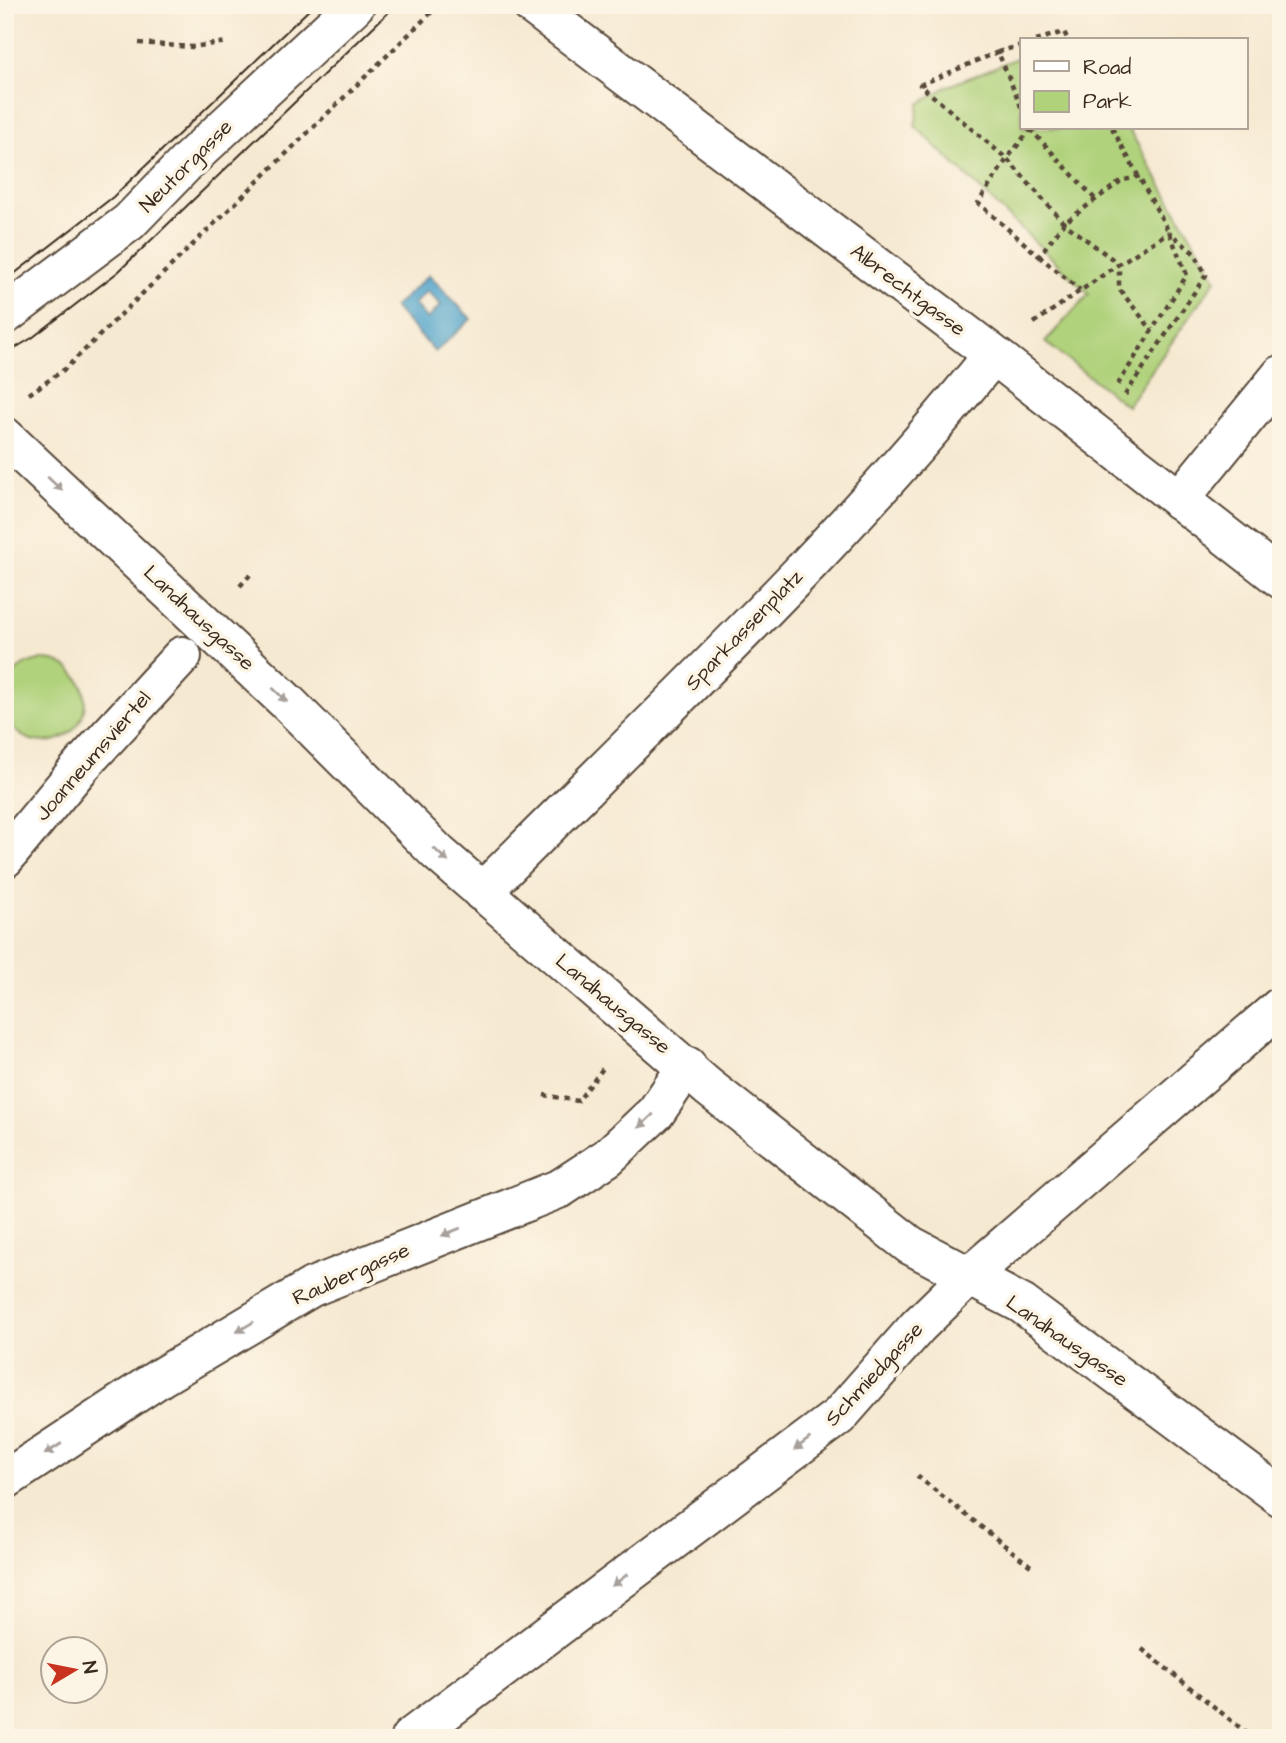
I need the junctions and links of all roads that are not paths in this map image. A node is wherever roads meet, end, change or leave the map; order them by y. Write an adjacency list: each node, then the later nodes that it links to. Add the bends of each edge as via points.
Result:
1 (355, 5): 3 (street, Neutorgasse, via 129,222)
2 (532, 5): 4 (street, Albrechtgasse)
3 (5, 315)
4 (998, 358): 7 (street, Albrechtgasse); 11 (street, Sparkassenplatz, via 717,662)
5 (1281, 375): 7 (street)
6 (5, 437): 11 (street, Landhausgasse, one-way to 11)
7 (1179, 500): 8 (street, Albrechtgasse)
8 (1281, 579)
9 (182, 656): 10 (street, Joanneumsviertel)
10 (5, 858)
11 (482, 892): 13 (street, Landhausgasse)
12 (1281, 1006): 14 (street, Schmiedgasse)
13 (697, 1077): 14 (street, Landhausgasse, via 900,1239); 15 (street, Raubergasse, one-way to 15, via 608,1157 561,1188 312,1287 161,1377)
14 (969, 1276): 16 (street, Landhausgasse, via 1022,1304); 17 (street, Schmiedgasse, one-way to 17, via 839,1416)
15 (5, 1480)
16 (1281, 1497)
17 (410, 1738)

